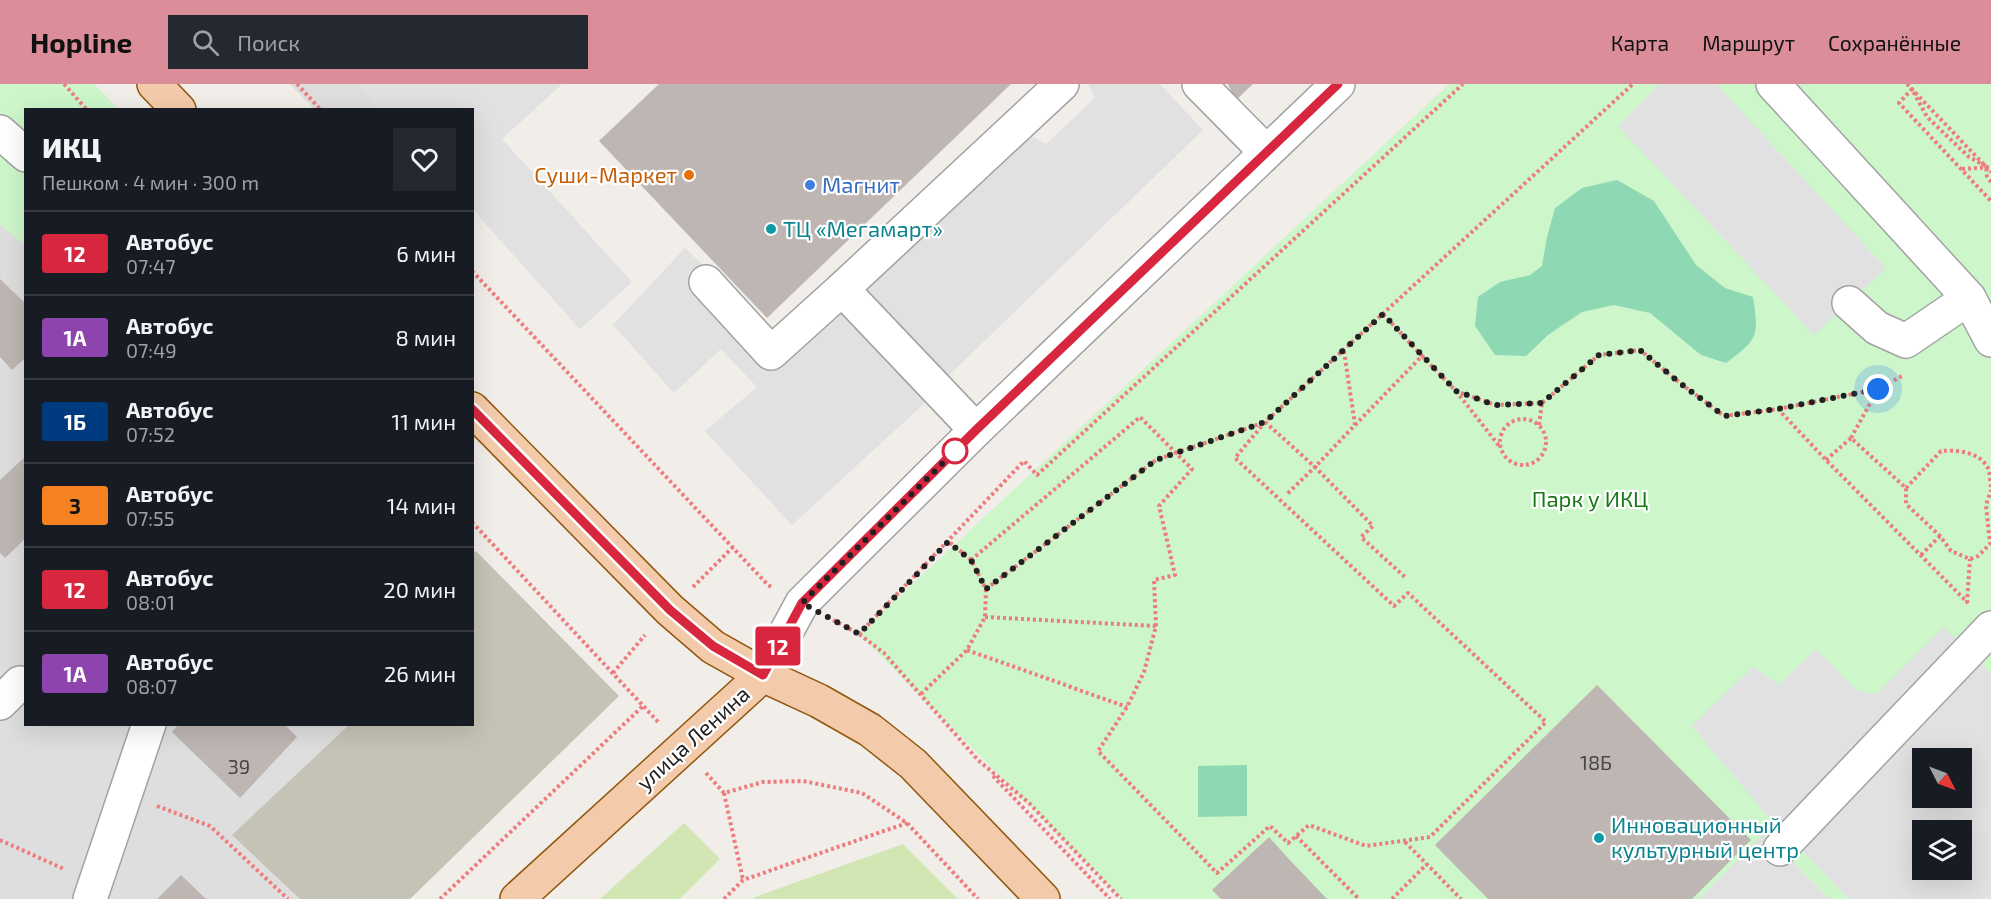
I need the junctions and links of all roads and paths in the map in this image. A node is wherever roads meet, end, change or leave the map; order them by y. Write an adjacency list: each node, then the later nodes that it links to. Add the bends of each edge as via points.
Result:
1 (64, 84): 12 (path)
2 (154, 84): 13 (main road)
3 (297, 84): 14 (path)
4 (1062, 84): 25 (street)
5 (1198, 84): 17 (street)
6 (1338, 84): 17 (street, улица Ленина)
7 (1463, 84): 52 (path, via 1037,475 1024,461)
8 (1633, 84): 28 (path)
9 (1773, 84): 26 (street)
10 (1907, 84): 11 (path)
11 (1912, 89): 18 (path); 18 (path, via 1927,117 1969,157); 19 (path, via 1899,103)
12 (85, 108)
13 (177, 108)
14 (319, 108)
15 (0, 132): 16 (street)
16 (24, 153)
17 (1266, 153): 41 (street, улица Ленина)
18 (1988, 166): 19 (path); 20 (path); 21 (path, via 1987,177)
19 (1961, 169): 22 (path)
20 (1991, 172)
21 (1991, 182)
22 (1991, 201)
23 (474, 273): 58 (path, via 768,585)
24 (706, 282): 25 (street, via 771,353)
25 (842, 289): 41 (street)
26 (1969, 298): 27 (street, via 1906,342 1877,328); 29 (street)
27 (1849, 303)
28 (1383, 314): 30 (path); 31 (path)
29 (1991, 340)
30 (1343, 350): 38 (path); 39 (path)
31 (1422, 356): 34 (path); 39 (path)
32 (1908, 372): 33 (path)
33 (1878, 389): 36 (path); 42 (path)
34 (1456, 391): 35 (path, via 1495,405); 43 (path)
35 (1542, 403): 36 (path, via 1599,355 1640,350 1724,416); 40 (path)
36 (1778, 409): 45 (path)
37 (474, 411): 65 (main road, via 670,610 713,646)
38 (1265, 422): 44 (path); 46 (path); 77 (path, via 1235,458 1394,606 1408,593 1546,722 1430,837)
39 (1355, 425): 46 (path)
40 (1539, 425): 43 (path, via 1526,419 1512,422 1502,432); 43 (path, via 1546,447 1531,465 1515,464)
41 (976, 430): 58 (street, улица Ленина)
42 (1851, 438): 45 (path); 47 (path)
43 (1500, 447)
44 (1177, 453): 54 (path, via 1140,417); 57 (path, via 1156,460); 62 (path, via 1192,469 1159,506 1174,575 1154,580)
45 (1826, 460): 53 (path)
46 (1315, 467): 49 (path); 56 (path, via 1373,526 1361,537)
47 (1905, 488): 48 (path, via 1941,451 1956,450 1973,454 1988,468); 51 (path, via 1906,504)
48 (1991, 488): 55 (path, via 1986,505 1990,543)
49 (1286, 495)
50 (474, 524): 67 (path)
51 (1940, 536): 53 (path); 55 (path, via 1951,551)
52 (948, 542): 54 (path); 63 (path)
53 (1921, 555): 59 (path)
54 (971, 560): 57 (path)
55 (1970, 560): 59 (path)
56 (1406, 578)
57 (986, 589): 60 (path)
58 (802, 603): 63 (path); 65 (street, улица Ленина)
59 (1967, 603): 61 (path)
60 (985, 617): 62 (path); 64 (path)
61 (1983, 620): 78 (street)
62 (1156, 626): 68 (path, via 1144,672)
63 (859, 634): 66 (path, via 884,652)
64 (967, 650): 66 (path); 68 (path)
65 (763, 675): 70 (main road, улица Ленина); 88 (main road, via 819,700 870,730 913,764)
66 (921, 694): 71 (path)
67 (643, 706): 70 (path); 84 (path)
68 (1127, 707): 75 (path, via 1098,751 1217,873 1270,826 1288,843)
69 (148, 726): 73 (street)
70 (682, 749): 72 (path); 85 (main road, улица Ленина)
71 (978, 760): 89 (path); 90 (path, via 1029,803)
72 (724, 793): 74 (path, via 763,782 803,781 862,793); 81 (path)
73 (125, 794): 82 (street); 83 (path, via 210,826)
74 (907, 823): 81 (path); 87 (path)
75 (1296, 836): 77 (path, via 1309,825 1366,846); 91 (path)
76 (0, 840): 79 (path)
77 (1405, 842): 80 (path)
78 (1780, 849)
79 (49, 862)
80 (1427, 864): 92 (path); 93 (path)
81 (743, 880): 86 (path)
82 (90, 899)
83 (288, 899)
84 (440, 899)
85 (517, 899)
86 (724, 899)
87 (978, 899)
88 (1042, 899)
89 (1110, 899)
90 (1121, 899)
91 (1359, 899)
92 (1392, 899)
93 (1461, 899)

